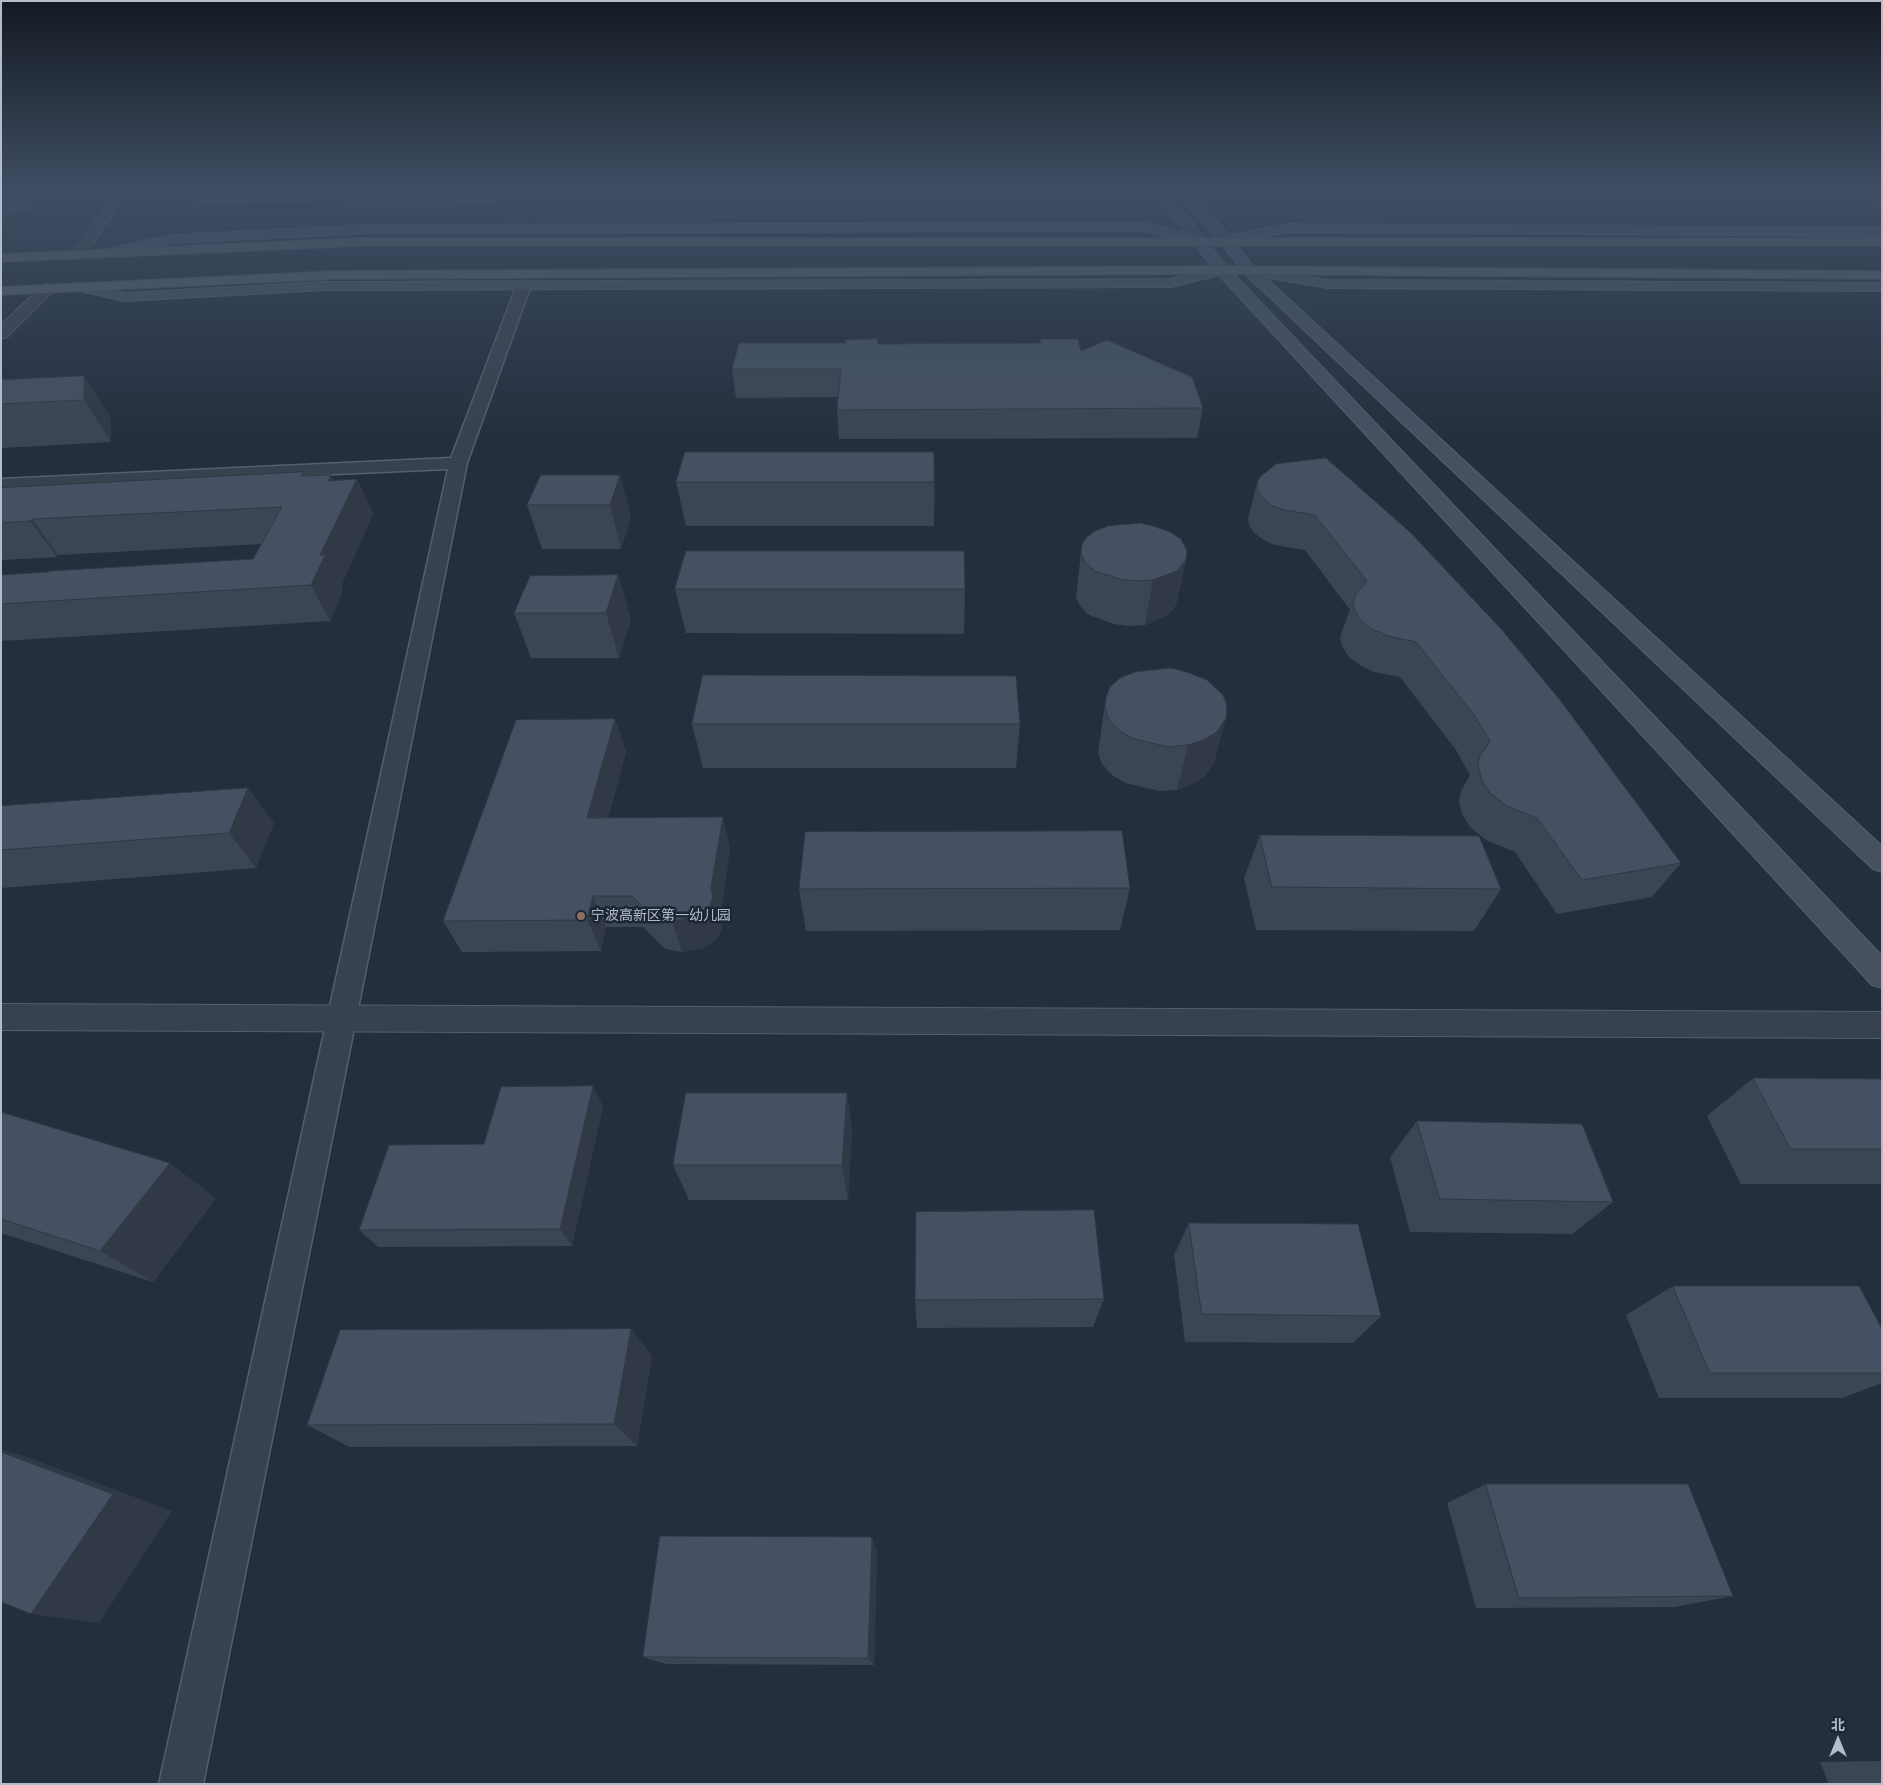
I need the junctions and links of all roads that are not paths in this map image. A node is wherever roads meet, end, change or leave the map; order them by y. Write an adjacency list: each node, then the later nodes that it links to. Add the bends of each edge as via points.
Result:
1 (460, 274): 7 (main road, via 336,275)
2 (1204, 274): 6 (main road, via 1171,282)
3 (1226, 274): 15 (main road)
4 (1254, 274): 14 (main road)
5 (1273, 274): 9 (main road, via 1328,284)
6 (524, 285): 7 (main road, via 325,286 125,297); 12 (street)
7 (80, 287): 8 (main road)
8 (48, 288): 10 (main road); 11 (street)
9 (1882, 288)
10 (1, 291)
11 (1, 334)
12 (458, 463): 13 (street); 17 (street)
13 (1, 484)
14 (1882, 862)
15 (1882, 976)
16 (1, 1017): 17 (street)
17 (342, 1018): 18 (street); 19 (street)
18 (1882, 1025)
19 (180, 1784)

